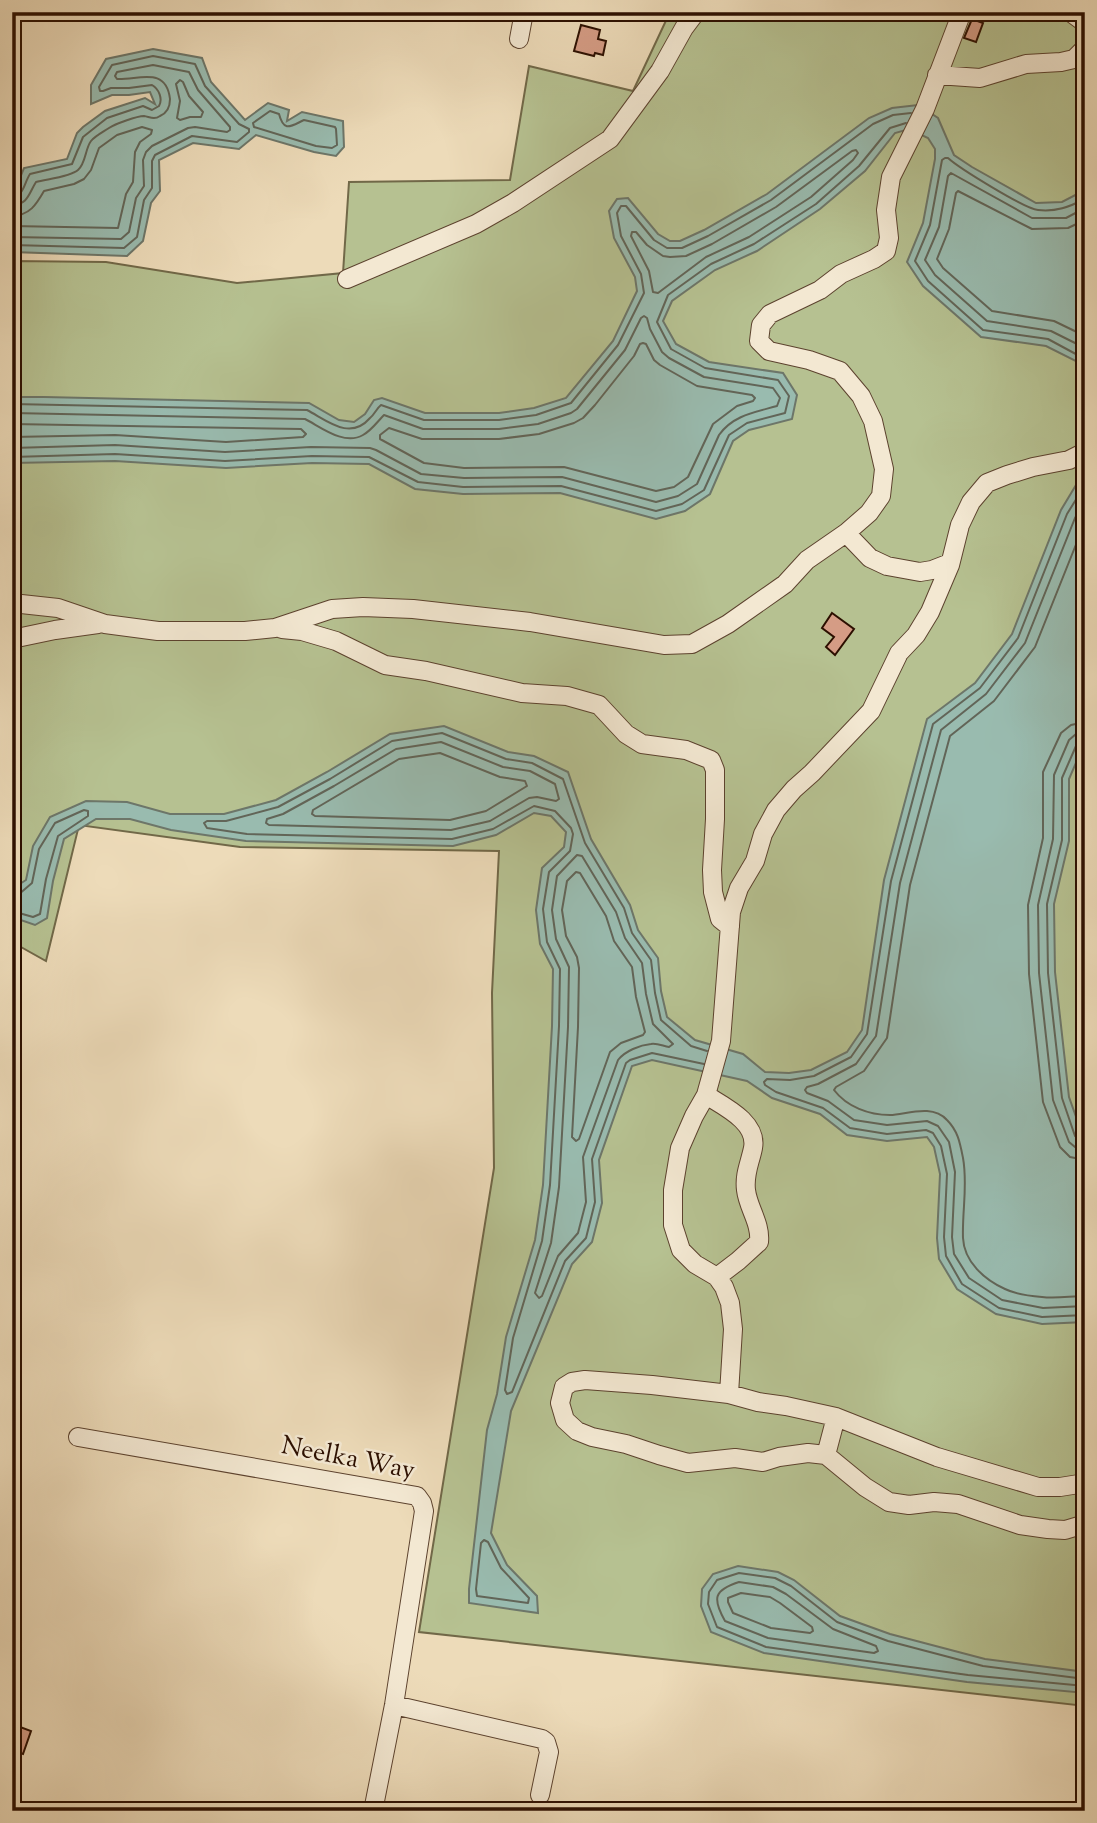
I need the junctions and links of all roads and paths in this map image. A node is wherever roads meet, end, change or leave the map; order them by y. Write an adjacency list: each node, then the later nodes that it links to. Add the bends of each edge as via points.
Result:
1 (524, 12): 6 (street)
2 (696, 12): 9 (street, via 610,139 476,224)
3 (962, 12): 8 (street)
4 (1070, 12): 5 (street)
5 (1085, 23)
6 (519, 39)
7 (1085, 48): 8 (street, via 1074,59 1026,64 980,78)
8 (937, 75): 11 (street, via 891,177 886,251 770,314 761,325 759,341 769,351 840,371 861,396 873,421 884,470 881,496)
9 (347, 279)
10 (1085, 452): 12 (street, via 987,483 960,525)
11 (846, 533): 13 (street, via 870,558); 17 (street, via 807,560 785,584 692,644 664,645 530,622 375,607 332,609)
12 (950, 563): 13 (street); 14 (street)
13 (920, 572): 14 (street)
14 (939, 591): 19 (street, via 916,635 899,653 871,711 776,810 738,888)
15 (12, 603): 16 (street, via 58,608)
16 (105, 624): 17 (street, via 158,631); 18 (street)
17 (275, 628): 19 (street, via 336,641 385,666 599,705 642,744 686,750 711,760 715,770 712,892 720,919)
18 (12, 639)
19 (730, 927): 20 (street, via 721,1041)
20 (708, 1088): 21 (street, via 680,1148 673,1226 681,1250); 21 (street, via 752,1131 746,1192 760,1233 759,1242)
21 (717, 1277): 22 (street, via 730,1303 733,1329)
22 (729, 1394): 23 (street); 25 (street, via 585,1380 564,1387 560,1403 565,1420 576,1431 688,1463)
23 (836, 1417): 25 (street); 26 (street, via 937,1457 1038,1487)
24 (78, 1437): 28 (street, Neelka Way, via 417,1496 424,1511)
25 (826, 1455): 27 (street, via 889,1502 958,1504 1020,1525 1048,1529)
26 (1085, 1483)
27 (1085, 1524)
28 (394, 1705): 29 (street, via 547,1742); 30 (street, Neelka Way)
29 (540, 1795)
30 (373, 1811)

